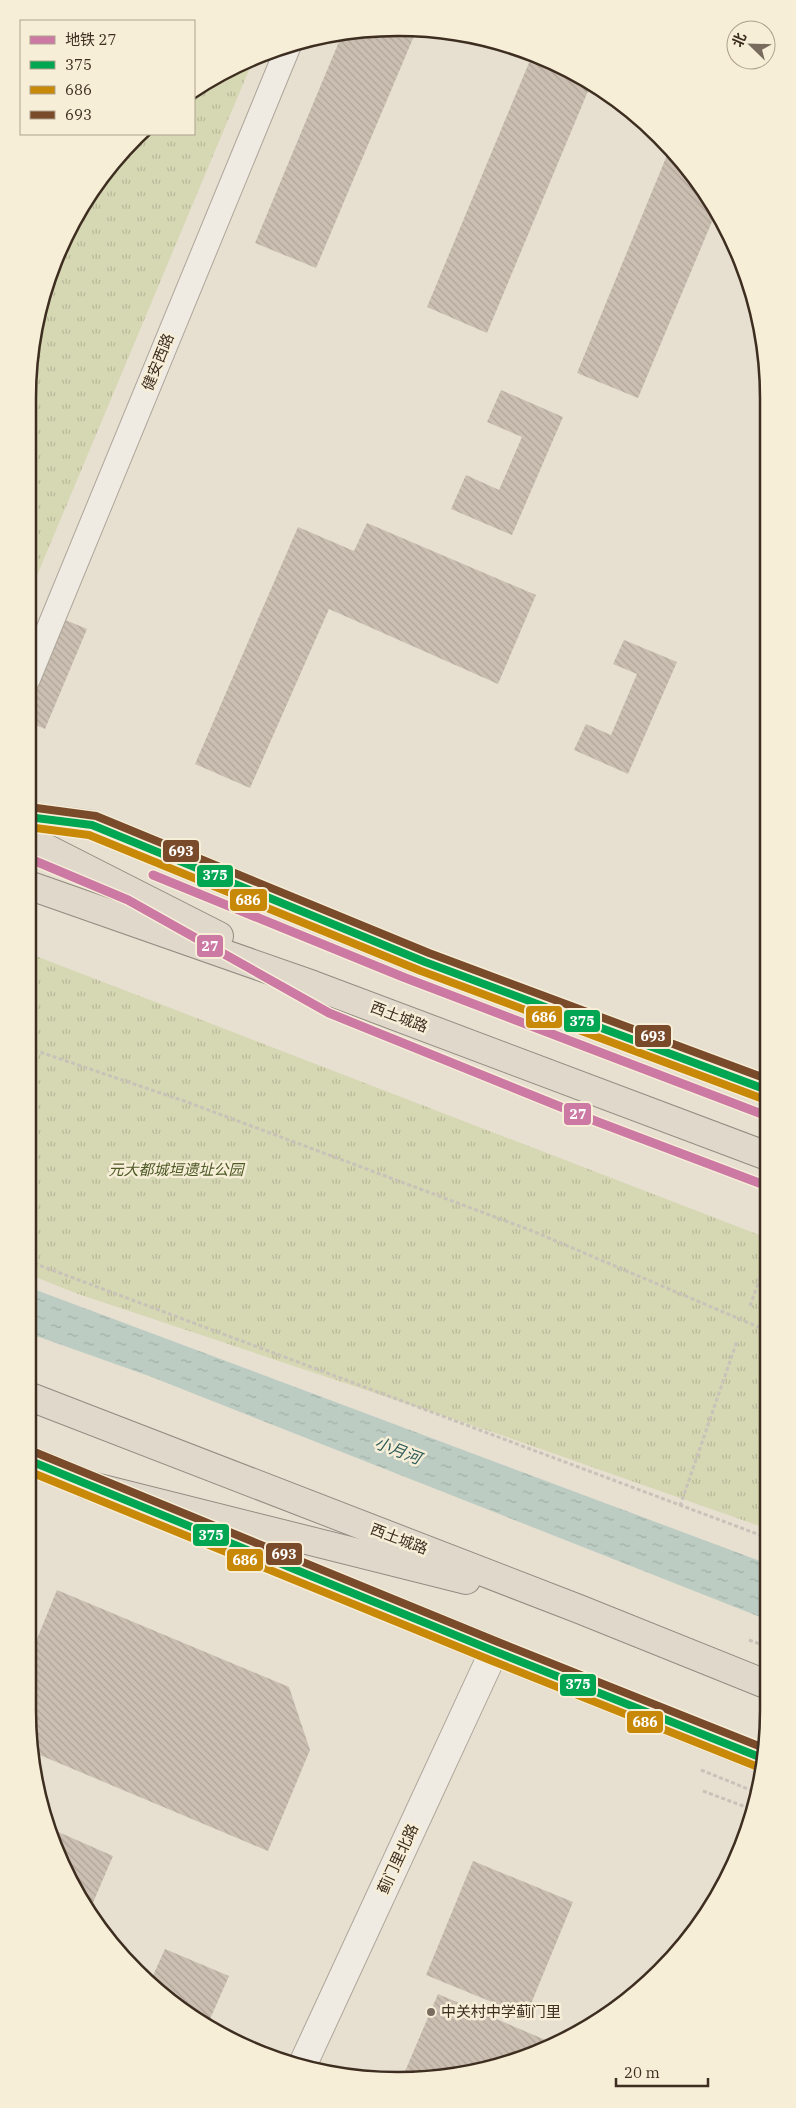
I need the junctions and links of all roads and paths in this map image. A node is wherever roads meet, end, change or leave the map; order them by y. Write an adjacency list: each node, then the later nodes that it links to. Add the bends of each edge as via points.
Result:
1 (286, 54): 2 (street, 健安西路)
2 (36, 660)
3 (36, 818): 8 (street, via 92,825 425,962)
4 (36, 843): 6 (highway)
5 (36, 888): 6 (highway, 西土城路)
6 (313, 985): 9 (highway, 西土城路)
7 (36, 1051): 13 (path, via 187,1102 530,1230)
8 (760, 1087)
9 (760, 1153)
10 (36, 1264): 18 (path)
11 (760, 1278): 12 (path)
12 (750, 1306)
13 (760, 1328)
14 (737, 1341): 18 (path)
15 (36, 1399): 20 (highway, 西土城路)
16 (36, 1463): 17 (street)
17 (87, 1485): 20 (highway); 23 (street)
18 (680, 1506): 19 (path)
19 (760, 1535)
20 (580, 1608): 24 (highway, 西土城路)
21 (749, 1640): 22 (path)
22 (760, 1644)
23 (494, 1651): 25 (street); 30 (street, 蓟门里北路)
24 (760, 1682)
25 (757, 1756)
26 (701, 1770): 27 (path)
27 (751, 1790)
28 (703, 1791): 29 (path)
29 (746, 1807)
30 (305, 2059)

